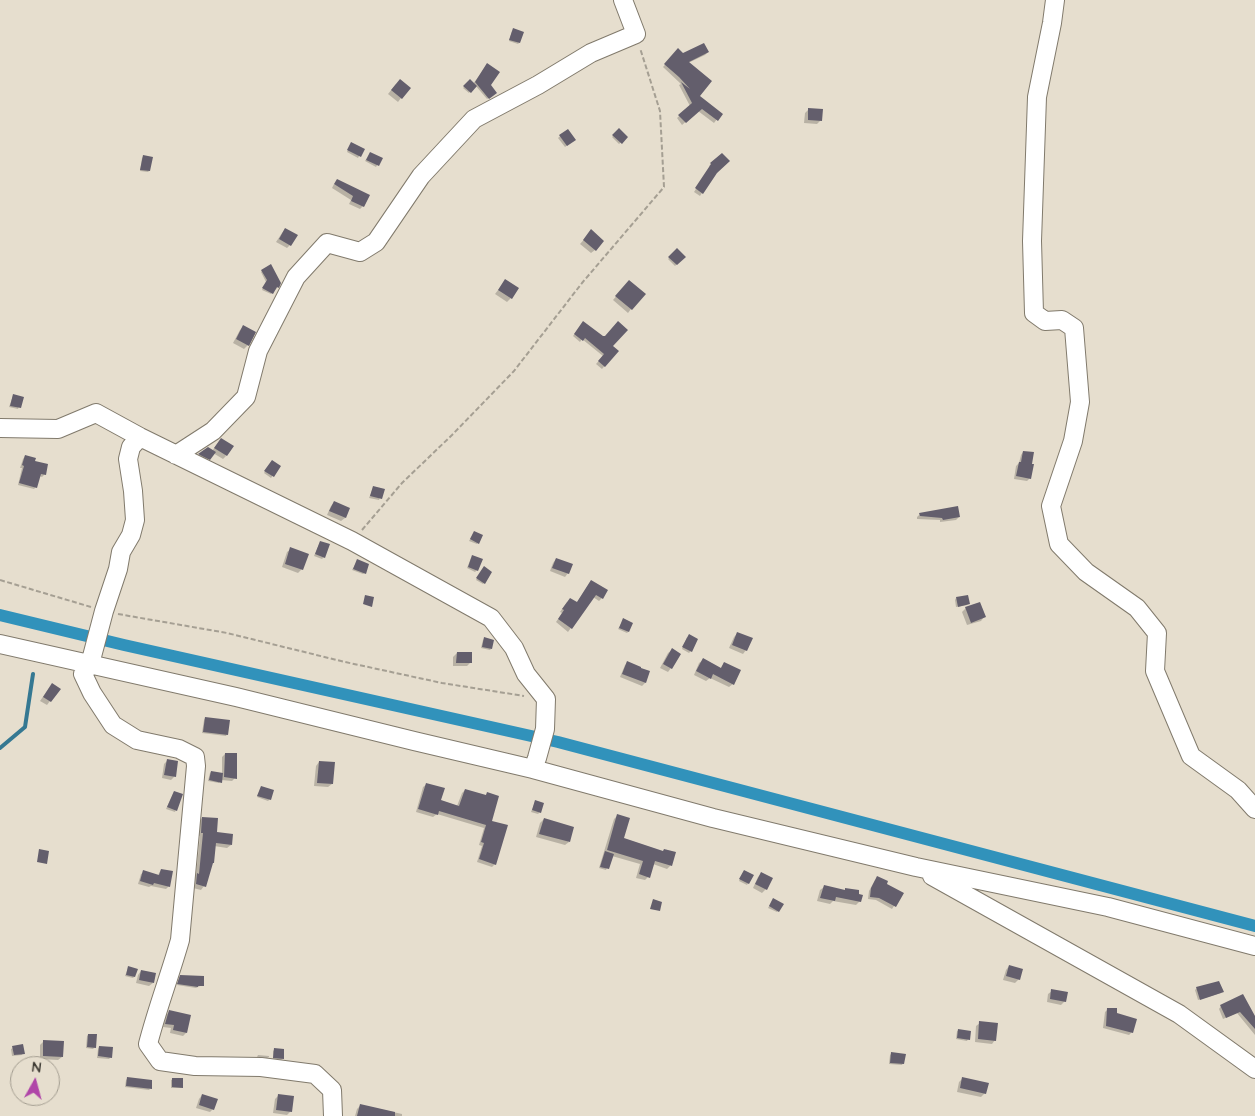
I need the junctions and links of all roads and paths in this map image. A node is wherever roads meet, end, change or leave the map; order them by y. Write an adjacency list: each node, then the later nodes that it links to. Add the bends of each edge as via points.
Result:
1 (623, 0): 3 (street)
2 (1054, 0): 14 (street, via 1037,97 1032,241 1034,313 1045,321 1062,320 1074,328 1075,338 1080,402 1073,441 1051,506 1059,544 1086,572 1137,608 1157,633 1156,671 1191,756 1238,790)
3 (636, 34): 6 (street, via 591,53 474,119 421,176 376,242 360,252 327,243 296,277 258,351 246,397 214,431); 7 (path, via 660,111 664,187 582,283 514,371 402,483)
4 (0, 428): 5 (street, via 58,429 96,413)
5 (140, 437): 6 (street); 9 (street, via 131,447 128,459 134,520)
6 (176, 455): 7 (street)
7 (352, 541): 12 (street, via 491,618)
8 (0, 580): 9 (path)
9 (104, 611): 11 (street); 12 (path, via 227,633 442,683)
10 (0, 644): 11 (street)
11 (90, 664): 13 (street, via 414,741); 18 (street, via 83,674 113,725 137,740 180,749 195,757 180,940 148,1044 160,1061 315,1074 332,1090)
12 (546, 700): 13 (street, via 545,729)
13 (535, 764): 15 (street, via 714,818)
14 (1255, 809)
15 (916, 868): 16 (street, via 1108,907); 17 (street, via 1179,1014)
16 (1255, 946)
17 (1255, 1069)
18 (333, 1116)

